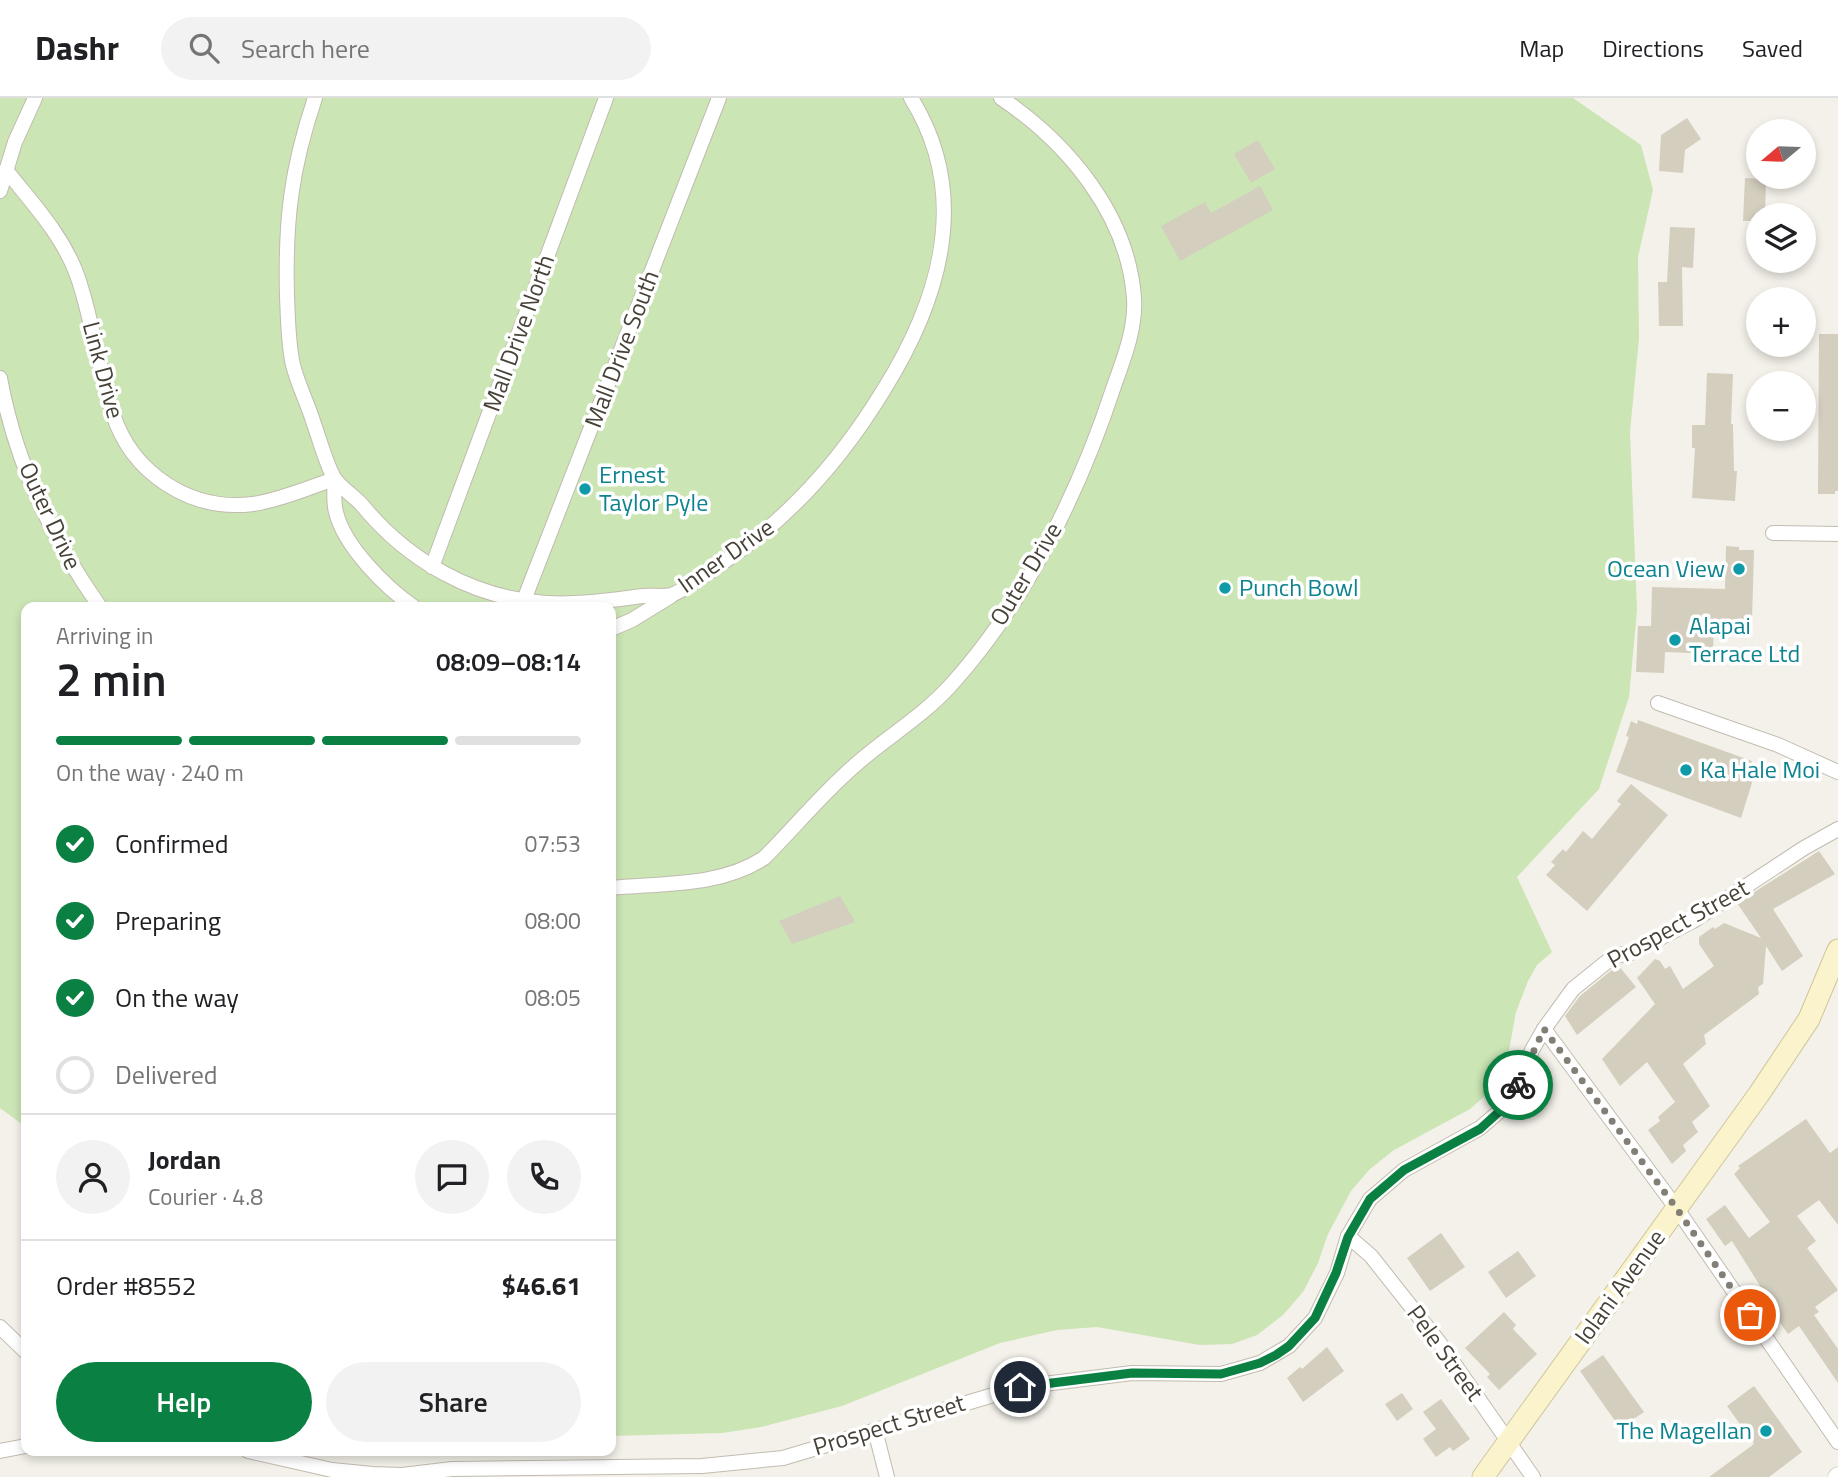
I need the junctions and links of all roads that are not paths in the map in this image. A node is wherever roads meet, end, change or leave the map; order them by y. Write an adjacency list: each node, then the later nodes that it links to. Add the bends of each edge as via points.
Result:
1 (35, 98): 7 (street)
2 (315, 98): 10 (street, Inner Drive, via 289,206 288,307 293,365)
3 (606, 98): 13 (street, Mall Drive North)
4 (719, 98): 15 (street, Mall Drive South)
5 (911, 98): 14 (street, Inner Drive, via 935,150 944,211 938,267 917,331 861,425 800,499 728,559)
6 (1001, 98): 24 (street, Outer Drive, via 1044,131 1093,187 1114,221 1132,278 1134,319 1121,366 1068,502 1009,607 950,685 828,789 764,858 727,876)
7 (6, 170): 8 (street); 10 (street, Link Drive, via 71,260 118,428 150,472 181,493 234,505 270,501)
8 (0, 191)
9 (0, 378): 16 (street, Outer Drive, via 33,489 61,547)
10 (334, 479): 13 (street, Inner Drive, via 392,537); 17 (street, via 336,512 358,552)
11 (1773, 533): 12 (street)
12 (1838, 534)
13 (432, 567): 15 (street, Inner Drive, via 478,589)
14 (672, 595): 19 (street, Inner Drive); 20 (street)
15 (524, 600): 18 (street, Inner Drive)
16 (97, 602)
17 (408, 602)
18 (555, 602)
19 (580, 602)
20 (616, 627)
21 (1658, 703): 22 (street, via 1778,745)
22 (1838, 772)
23 (1838, 830): 26 (street, Prospect Street, via 1693,921 1614,957 1573,989)
24 (616, 887)
25 (1838, 950): 27 (main road, Iolani Avenue, via 1809,1020)
26 (1544, 1029): 27 (street); 28 (street, Prospect Street, via 1520,1083 1501,1110 1480,1129 1404,1170 1370,1199)
27 (1677, 1209): 32 (street); 33 (main road, Iolani Avenue)
28 (1348, 1237): 31 (street, Prospect Street, via 1315,1318 1289,1346 1260,1363 1221,1374 1132,1373 1020,1387); 33 (street, Pele Street, via 1371,1256 1439,1342)
29 (0, 1327): 30 (street)
30 (21, 1347)
31 (875, 1430): 36 (street, Prospect Street, via 782,1458 702,1466 452,1469 402,1475 332,1470); 37 (street)
32 (1838, 1442)
33 (1509, 1443): 38 (main road, Iolani Avenue); 39 (street, Pele Street)
34 (21, 1447): 35 (street)
35 (0, 1451)
36 (270, 1456)
37 (887, 1477)
38 (1483, 1477)
39 (1533, 1477)

